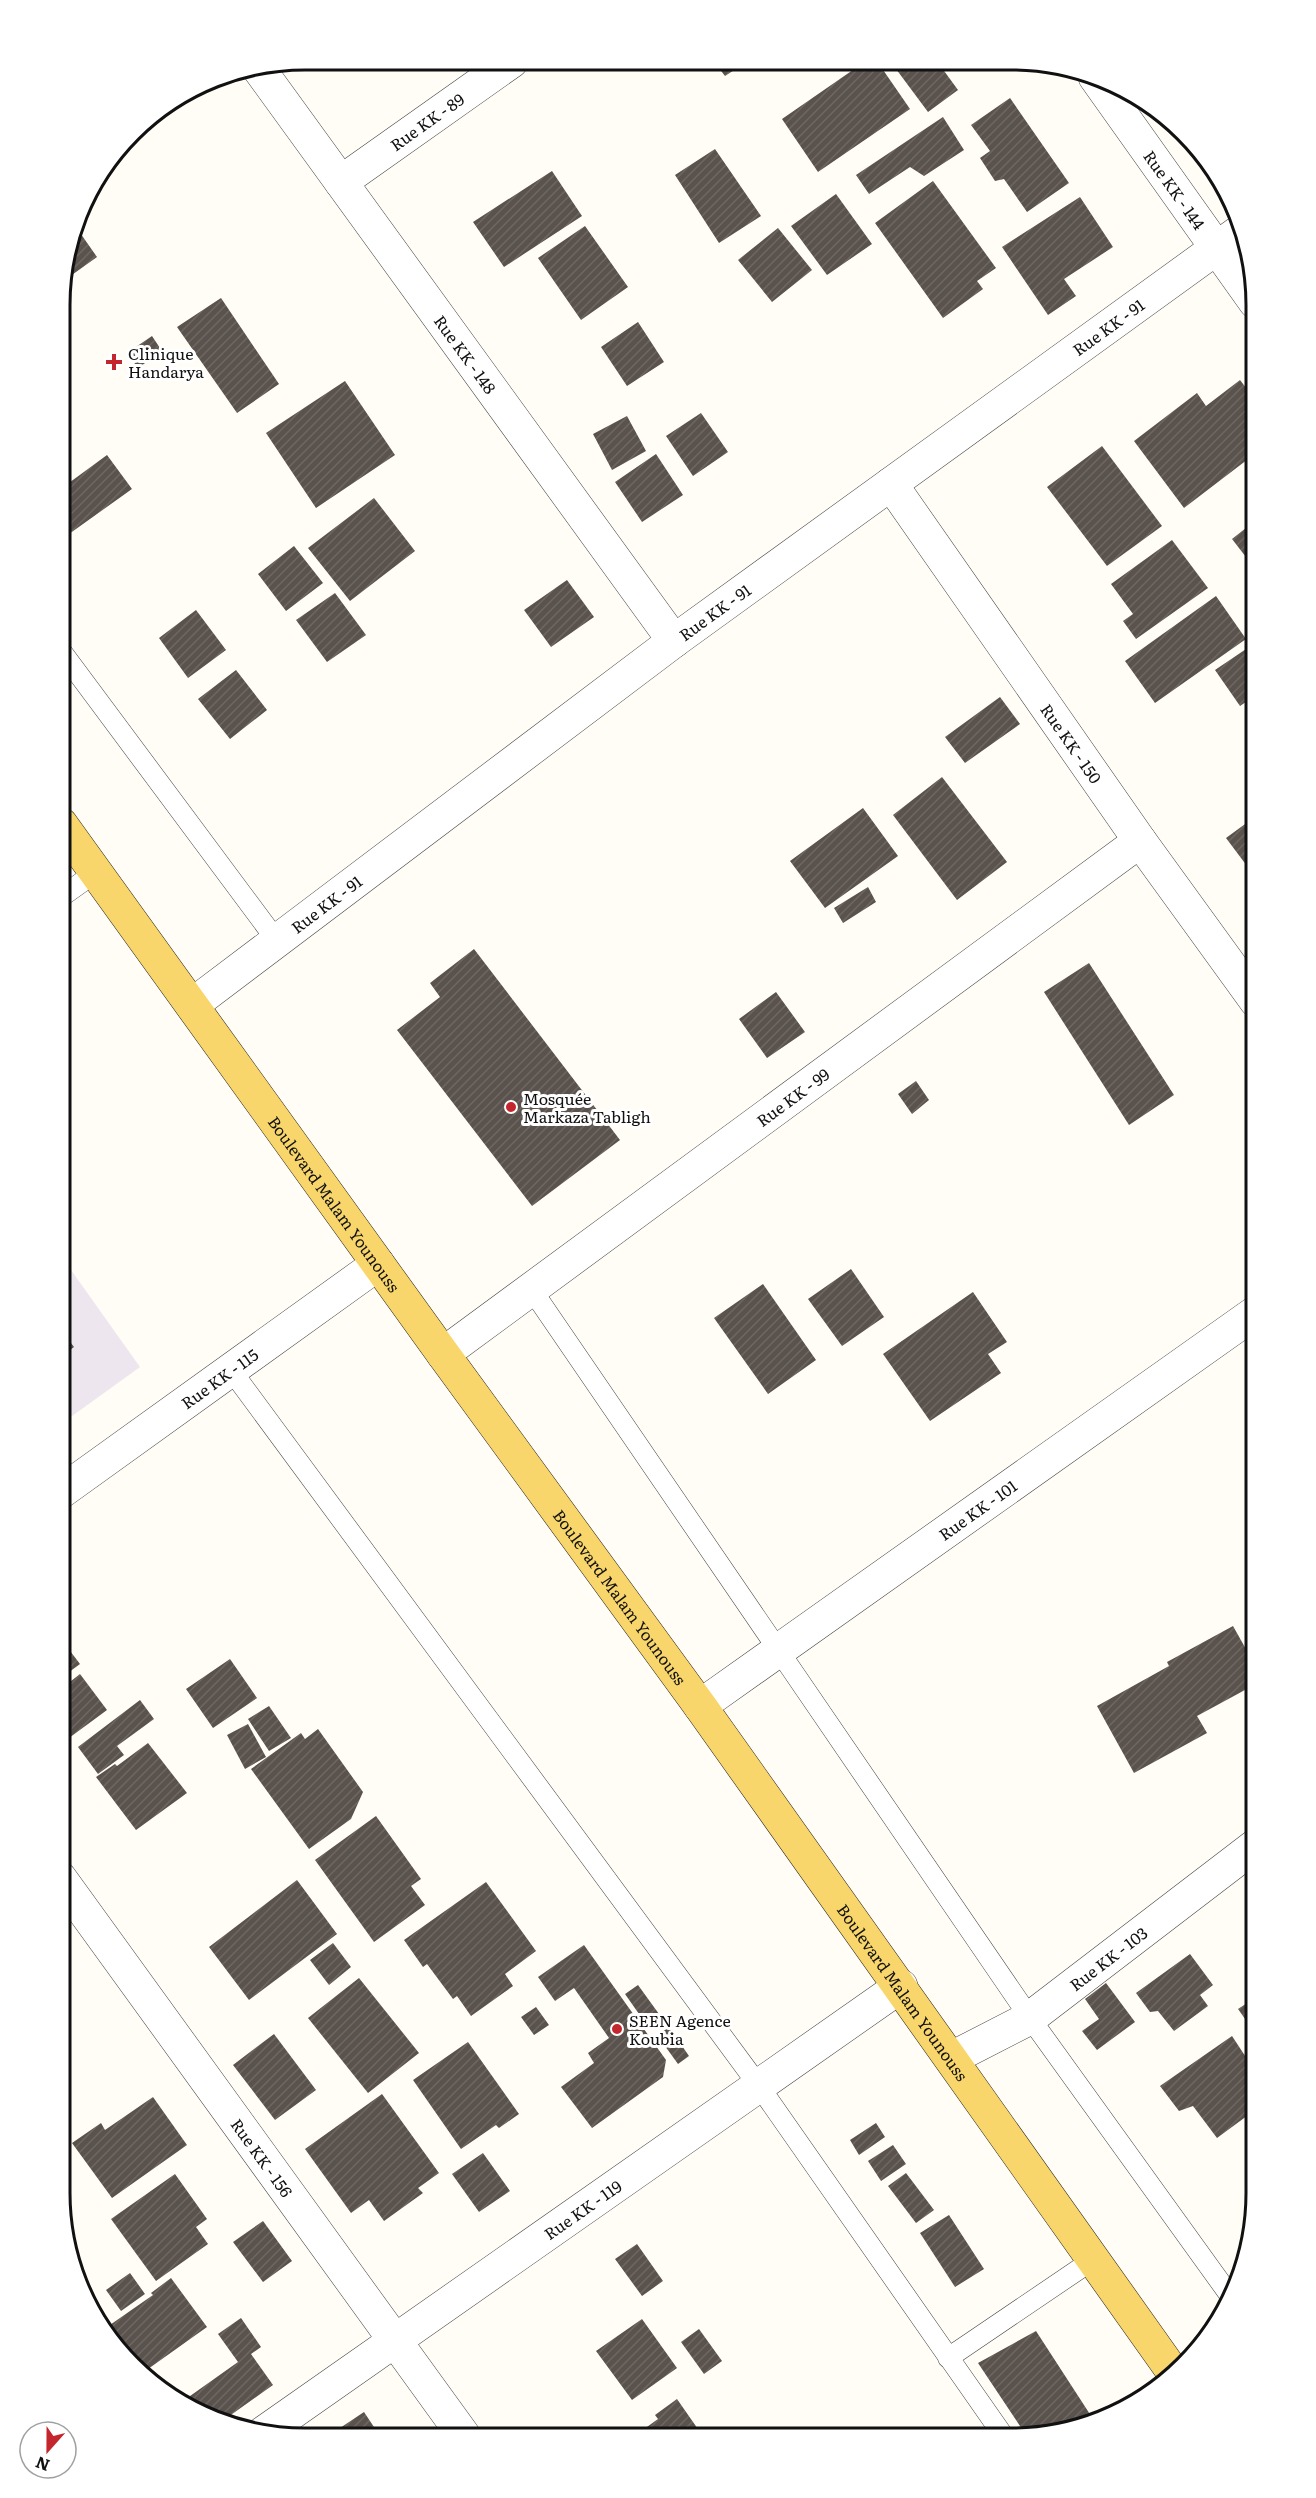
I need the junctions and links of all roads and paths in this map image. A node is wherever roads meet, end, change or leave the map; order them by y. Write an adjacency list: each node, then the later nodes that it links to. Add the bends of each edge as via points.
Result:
1 (500, 70): 4 (street, Rue KK - 89)
2 (263, 75): 4 (street, Rue KK - 148)
3 (1104, 90): 6 (street, Rue KK - 144)
4 (341, 182): 9 (street, Rue KK - 148)
5 (1234, 235): 6 (street, Rue KK - 91)
6 (1216, 248): 7 (street, Rue KK - 144); 8 (street, Rue KK - 91)
7 (1245, 287)
8 (891, 484): 9 (street, Rue KK - 91); 12 (street, Rue KK - 150)
9 (674, 641): 15 (street, Rue KK - 91)
10 (70, 663): 15 (lane)
11 (70, 835): 13 (main road, Boulevard Malam Younouss)
12 (1140, 841): 16 (street, Rue KK - 150); 19 (street, Rue KK - 99)
13 (96, 872): 14 (lane); 17 (main road, Boulevard Malam Younouss)
14 (70, 891)
15 (277, 941): 17 (street, Rue KK - 91)
16 (1246, 987)
17 (192, 1005): 18 (main road, Boulevard Malam Younouss)
18 (378, 1264): 21 (main road, Boulevard Malam Younouss); 22 (street, Rue KK - 115)
19 (532, 1290): 21 (street, Rue KK - 99); 24 (lane)
20 (1246, 1319): 24 (street, Rue KK - 101)
21 (443, 1354): 25 (main road, Boulevard Malam Younouss)
22 (231, 1370): 23 (street, Rue KK - 115); 31 (lane)
23 (70, 1486)
24 (780, 1650): 25 (street, Rue KK - 101); 29 (lane)
25 (700, 1706): 28 (main road, Boulevard Malam Younouss)
26 (1246, 1853): 29 (street, Rue KK - 103)
27 (70, 1892): 34 (street, Rue KK - 156)
28 (901, 1986): 30 (main road, Boulevard Malam Younouss); 31 (street, Rue KK - 119)
29 (1030, 2018): 30 (street, Rue KK - 103); 33 (lane)
30 (952, 2058): 32 (main road, Boulevard Malam Younouss)
31 (759, 2086): 34 (street, Rue KK - 119); 35 (lane)
32 (1094, 2259): 35 (lane); 36 (main road, Boulevard Malam Younouss)
33 (1225, 2288)
34 (395, 2341): 37 (street, Rue KK - 119); 38 (street, Rue KK - 156)
35 (948, 2358): 39 (lane)
36 (1169, 2366)
37 (275, 2425)
38 (458, 2428)
39 (998, 2428)

